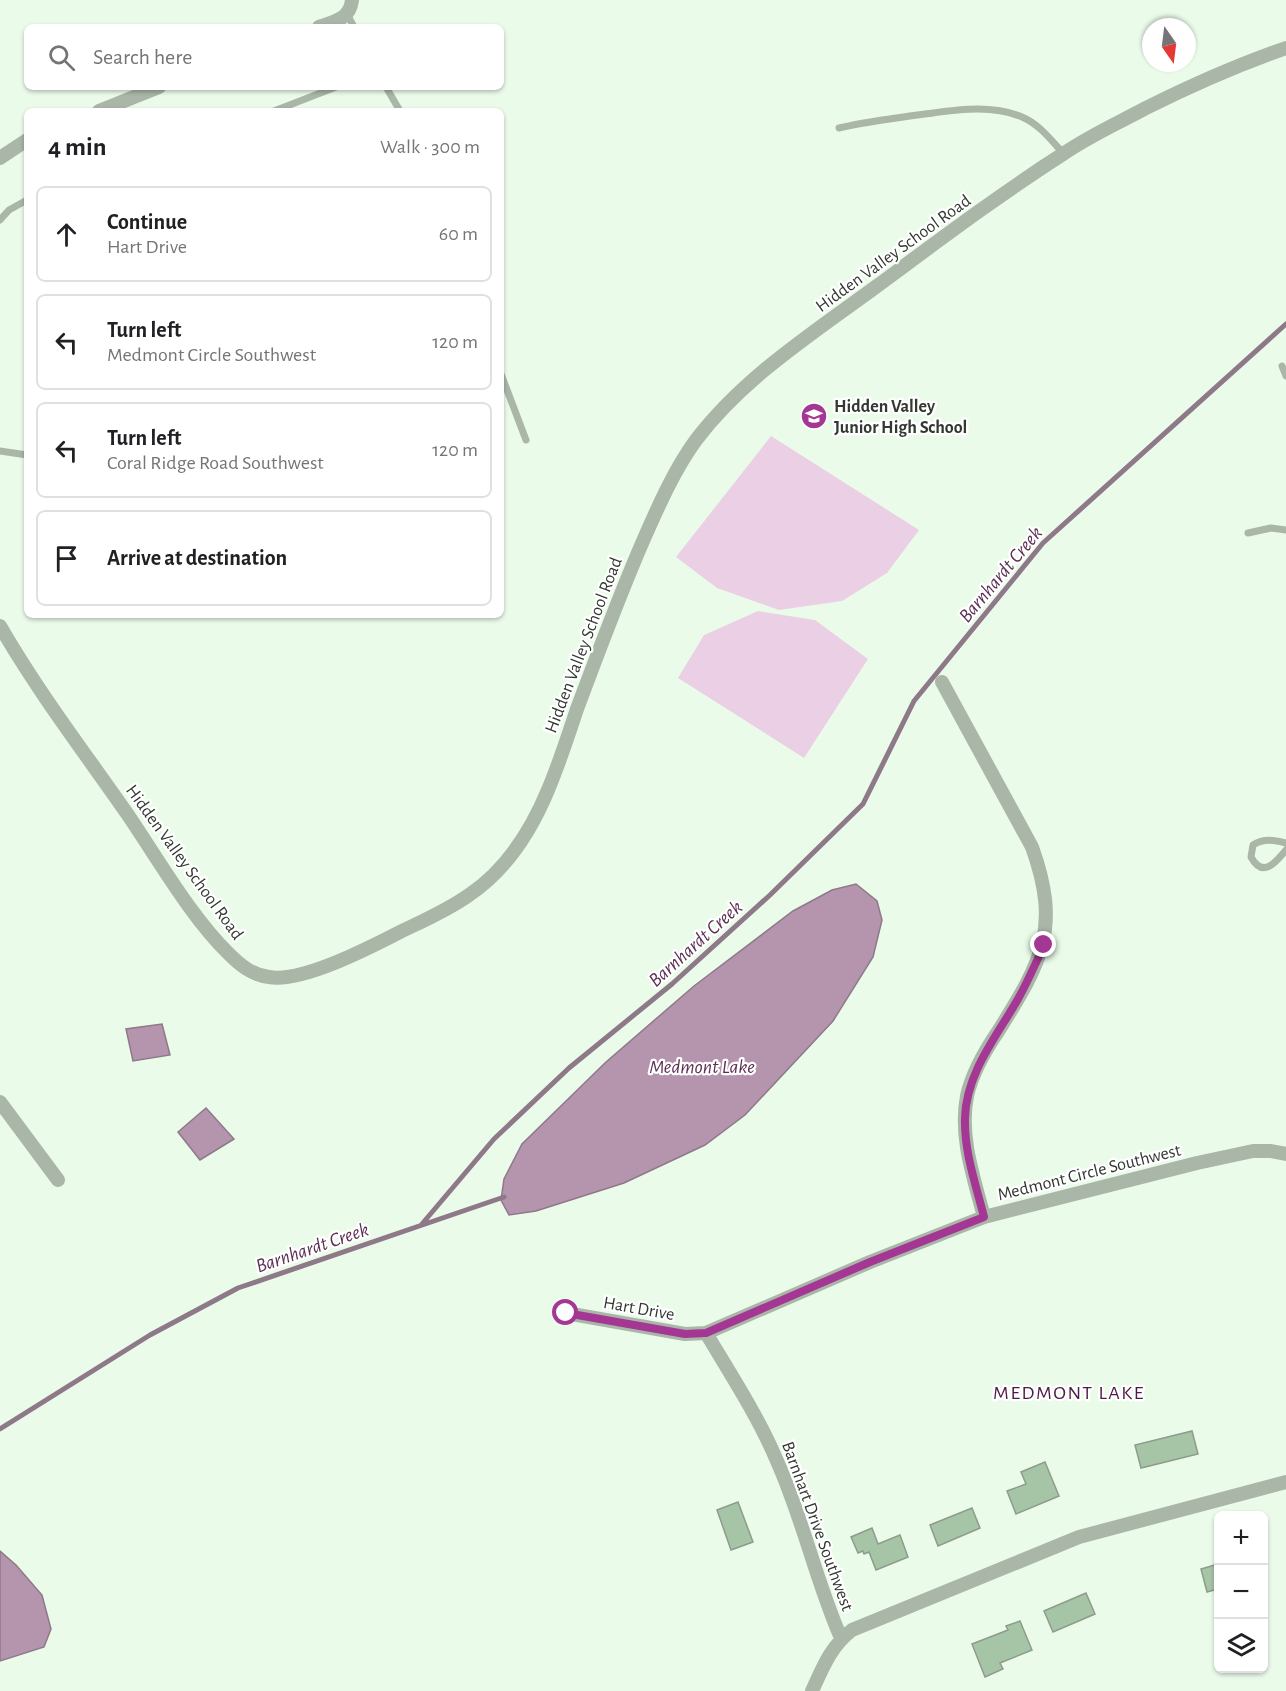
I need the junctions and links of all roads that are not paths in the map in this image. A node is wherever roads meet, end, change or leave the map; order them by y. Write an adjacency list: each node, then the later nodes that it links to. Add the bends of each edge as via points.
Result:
1 (352, 0): 2 (street)
2 (350, 21): 3 (street)
3 (328, 24)
4 (1286, 48): 13 (street, Hidden Valley School Road, via 1184,88)
5 (152, 90): 8 (street)
6 (328, 90): 9 (lane)
7 (388, 90): 10 (lane)
8 (106, 108)
9 (282, 108)
10 (398, 108)
11 (839, 128): 13 (lane, via 958,110 1006,111 1039,127)
12 (24, 143): 14 (street)
13 (1064, 153): 25 (street, Hidden Valley School Road, via 792,348 718,413 683,459 657,509 601,643 548,791 515,850 471,894 371,946 288,978 252,973 232,957 182,895)
14 (0, 158)
15 (24, 202): 16 (lane)
16 (0, 220)
17 (1281, 366): 18 (lane)
18 (1286, 376)
19 (504, 382): 20 (lane)
20 (526, 440)
21 (0, 451): 22 (lane)
22 (24, 455)
23 (1286, 530): 24 (lane, via 1271,528)
24 (1248, 533)
25 (0, 626)
26 (942, 682): 32 (street, via 1032,847 1046,901 1044,945 967,1094 966,1142)
27 (1286, 843): 28 (lane, via 1259,841 1253,845 1251,857 1254,863 1268,867)
28 (1286, 850)
29 (0, 1102): 31 (street)
30 (1286, 1154): 32 (street, Medmont Circle Southwest, via 1253,1151 1208,1160)
31 (58, 1180)
32 (984, 1217): 34 (street, Medmont Circle Southwest)
33 (566, 1313): 34 (street, Hart Drive, via 685,1334)
34 (706, 1333): 36 (street, Barnhart Drive Southwest, via 778,1462)
35 (1286, 1482): 36 (street, via 1079,1537 852,1630)
36 (841, 1638): 37 (street, via 828,1655)
37 (812, 1691)

